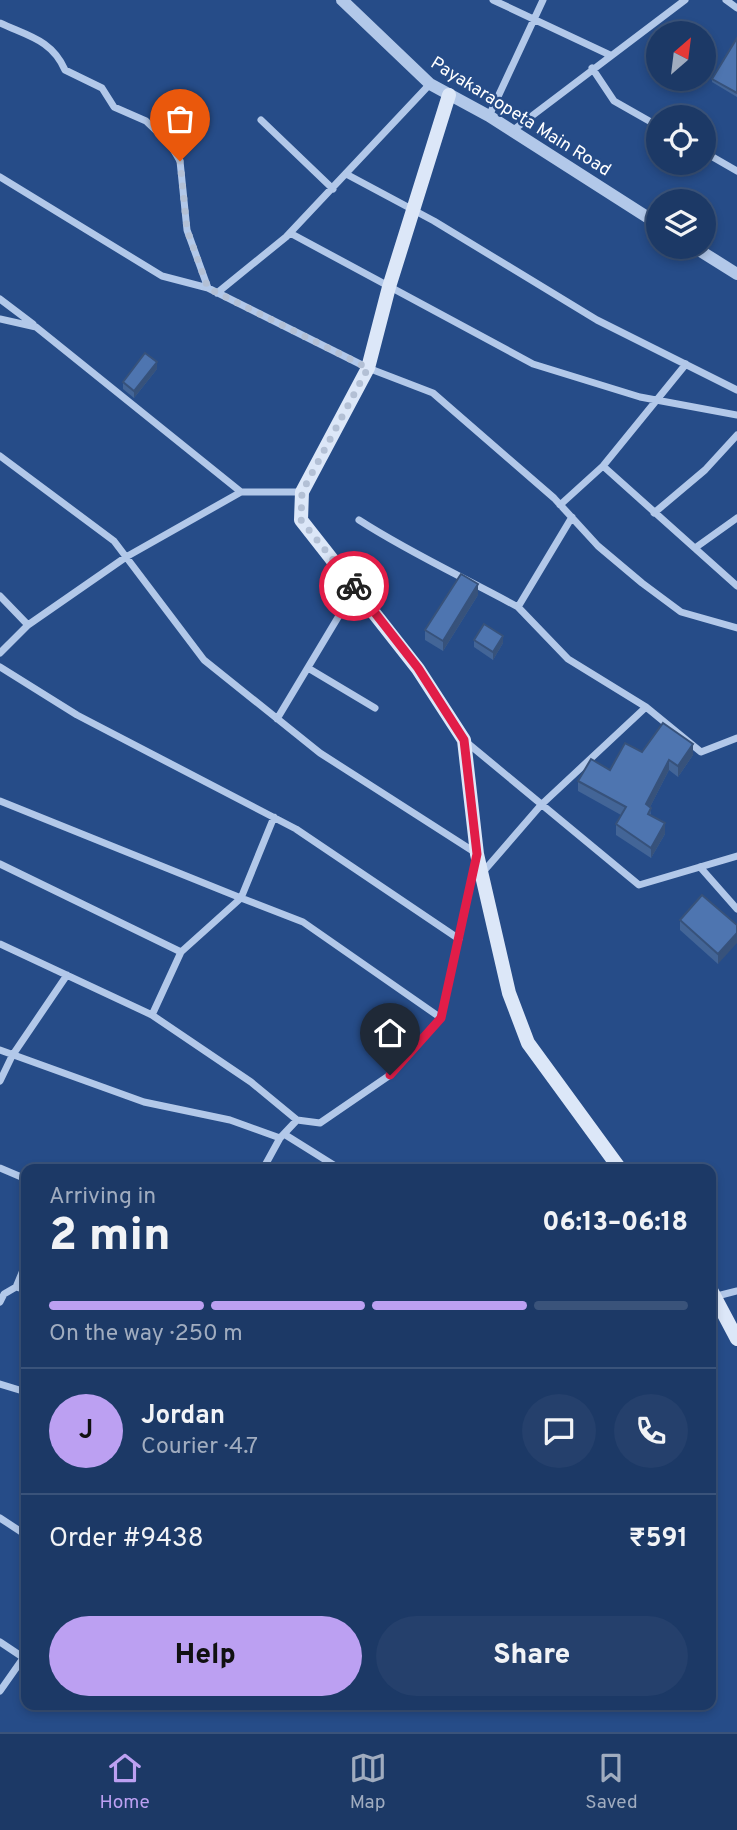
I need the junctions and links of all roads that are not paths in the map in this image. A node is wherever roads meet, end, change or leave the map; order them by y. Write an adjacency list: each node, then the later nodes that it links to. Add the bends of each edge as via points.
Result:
1 (342, 0): 11 (street, Payakaraopeta Main Road)
2 (494, 0): 7 (street)
3 (543, 0): 7 (street)
4 (685, 0): 9 (street)
5 (726, 0): 6 (street)
6 (737, 8)
7 (534, 19): 9 (street); 13 (street)
8 (0, 23): 28 (street, via 44,43 58,54 65,70 102,88 114,107 146,121 170,144 180,161 187,230)
9 (610, 55): 10 (street)
10 (592, 68): 15 (street, via 614,101); 16 (street)
11 (430, 84): 12 (street, Payakaraopeta Main Road); 19 (street)
12 (449, 95): 13 (street, Payakaraopeta Main Road); 22 (main road)
13 (489, 116): 16 (street, Payakaraopeta Main Road)
14 (261, 120): 21 (street)
15 (646, 120)
16 (511, 131): 23 (street, Payakaraopeta Main Road)
17 (716, 159): 18 (street)
18 (737, 171)
19 (348, 175): 21 (street); 22 (street)
20 (0, 177): 28 (street, via 162,276)
21 (333, 189): 24 (street)
22 (412, 210): 27 (main road); 33 (street, via 597,320)
23 (646, 216)
24 (290, 233): 27 (street); 29 (street)
25 (713, 259): 26 (street)
26 (737, 274)
27 (389, 287): 34 (main road); 36 (street, via 533,364)
28 (208, 288): 29 (street)
29 (217, 293): 34 (street)
30 (0, 299): 32 (street)
31 (0, 319): 32 (street)
32 (36, 327): 41 (street)
33 (686, 364): 35 (street); 36 (street)
34 (368, 368): 42 (main road); 43 (street, via 433,393)
35 (737, 390)
36 (657, 400): 37 (street); 40 (street)
37 (737, 415)
38 (737, 435): 44 (street, via 705,470)
39 (0, 456): 49 (street, via 114,541)
40 (603, 466): 43 (street); 44 (street)
41 (241, 492): 42 (street); 49 (street)
42 (302, 492): 51 (main road, via 301,520)
43 (560, 505): 45 (street)
44 (654, 513): 48 (street)
45 (572, 517): 53 (street); 55 (street, via 598,546 681,612)
46 (737, 518): 48 (street)
47 (359, 520): 53 (street)
48 (695, 548): 50 (street)
49 (126, 557): 54 (street); 61 (street, via 204,660)
50 (737, 586)
51 (355, 588): 58 (street); 63 (main road, via 418,668)
52 (0, 596): 54 (street)
53 (518, 607): 59 (street, via 568,659)
54 (28, 625): 56 (street)
55 (737, 628)
56 (0, 653)
57 (0, 667): 66 (street, via 77,715)
58 (308, 668): 60 (street); 61 (street)
59 (646, 707): 62 (street, via 701,752); 65 (street)
60 (375, 708)
61 (277, 719): 67 (street, via 320,753)
62 (737, 738)
63 (464, 740): 65 (street); 67 (main road)
64 (0, 801): 72 (street)
65 (541, 805): 70 (street, via 639,885); 71 (street)
66 (274, 817): 72 (street); 74 (street)
67 (477, 854): 71 (main road); 74 (street)
68 (737, 856): 70 (street)
69 (0, 864): 76 (street)
70 (700, 867): 73 (street)
71 (481, 874): 87 (main road, via 509,993 528,1043)
72 (241, 898): 76 (street); 79 (street, via 303,922)
73 (737, 909)
74 (459, 939): 79 (street)
75 (0, 944): 77 (street)
76 (181, 952): 78 (street)
77 (67, 975): 78 (street); 81 (street)
78 (152, 1014): 83 (street, via 251,1082)
79 (441, 1018): 83 (street, via 390,1075 320,1123)
80 (0, 1050): 81 (street)
81 (12, 1056): 82 (street); 84 (street, via 144,1102)
82 (0, 1081)
83 (297, 1120): 84 (street)
84 (282, 1136): 85 (street); 86 (street)
85 (266, 1164)
86 (331, 1164)
87 (616, 1164)
88 (0, 1168): 89 (street)
89 (21, 1176)
90 (21, 1275): 91 (street)
91 (16, 1287): 92 (street); 95 (street)
92 (21, 1288)
93 (737, 1291): 94 (street)
94 (717, 1298): 96 (main road)
95 (0, 1302)
96 (737, 1339)
97 (0, 1384): 98 (street)
98 (21, 1390)
99 (0, 1518): 100 (street)
100 (21, 1532)
101 (0, 1642): 102 (street)
102 (21, 1654)
103 (21, 1662): 104 (street)
104 (0, 1691)

